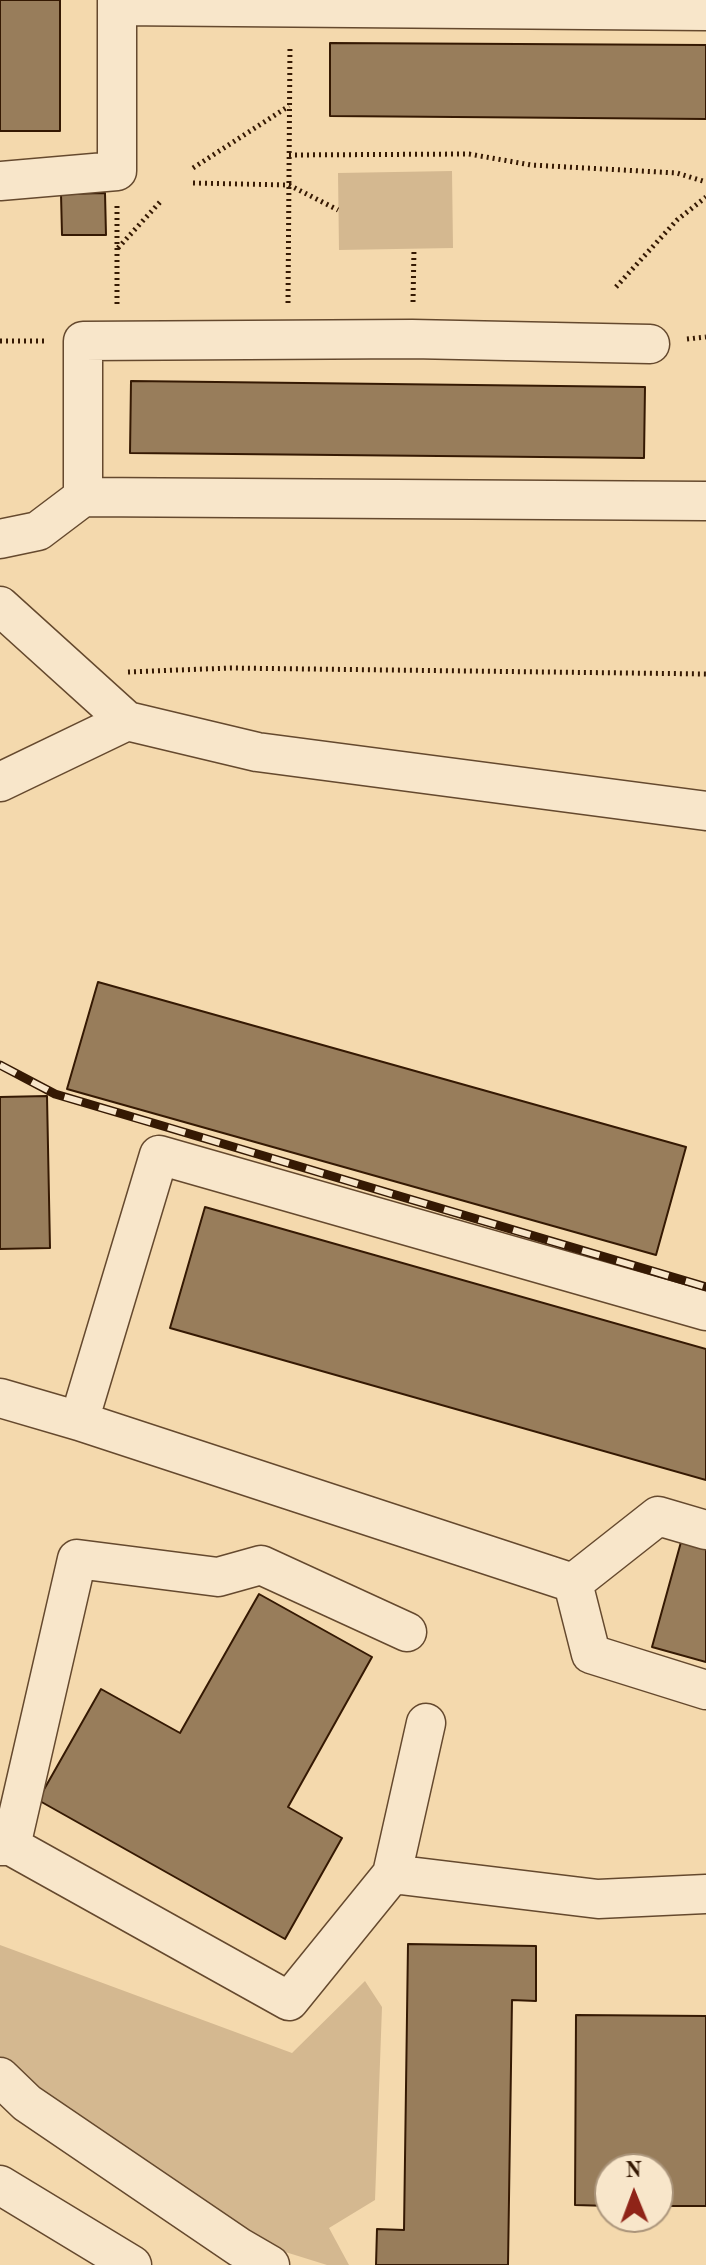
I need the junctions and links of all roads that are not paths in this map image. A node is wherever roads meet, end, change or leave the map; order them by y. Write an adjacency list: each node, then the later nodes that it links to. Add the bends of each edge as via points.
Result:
1 (117, 3): 2 (lane); 3 (lane, via 117,171)
2 (706, 11)
3 (0, 181)
4 (650, 344): 5 (lane, via 100,341)
5 (83, 497): 6 (lane); 7 (lane, via 38,531)
6 (706, 501)
7 (0, 539)
8 (0, 606): 9 (lane)
9 (127, 721): 10 (lane); 11 (lane, via 257,752)
10 (0, 782)
11 (706, 811)
12 (706, 1311): 14 (lane, via 159,1155)
13 (0, 1398): 14 (lane)
14 (79, 1421): 16 (lane)
15 (706, 1530): 16 (lane, via 658,1516)
16 (573, 1583): 18 (lane, via 591,1654)
17 (407, 1632): 20 (lane, via 261,1565 218,1577 77,1559)
18 (706, 1690)
19 (426, 1723): 21 (lane)
20 (6, 1846): 21 (lane, via 289,2001)
21 (392, 1874): 22 (lane, via 598,1899)
22 (706, 1894)
23 (0, 2077): 26 (lane, via 27,2103)
24 (0, 2185): 25 (lane)
25 (132, 2265)
26 (270, 2265)

